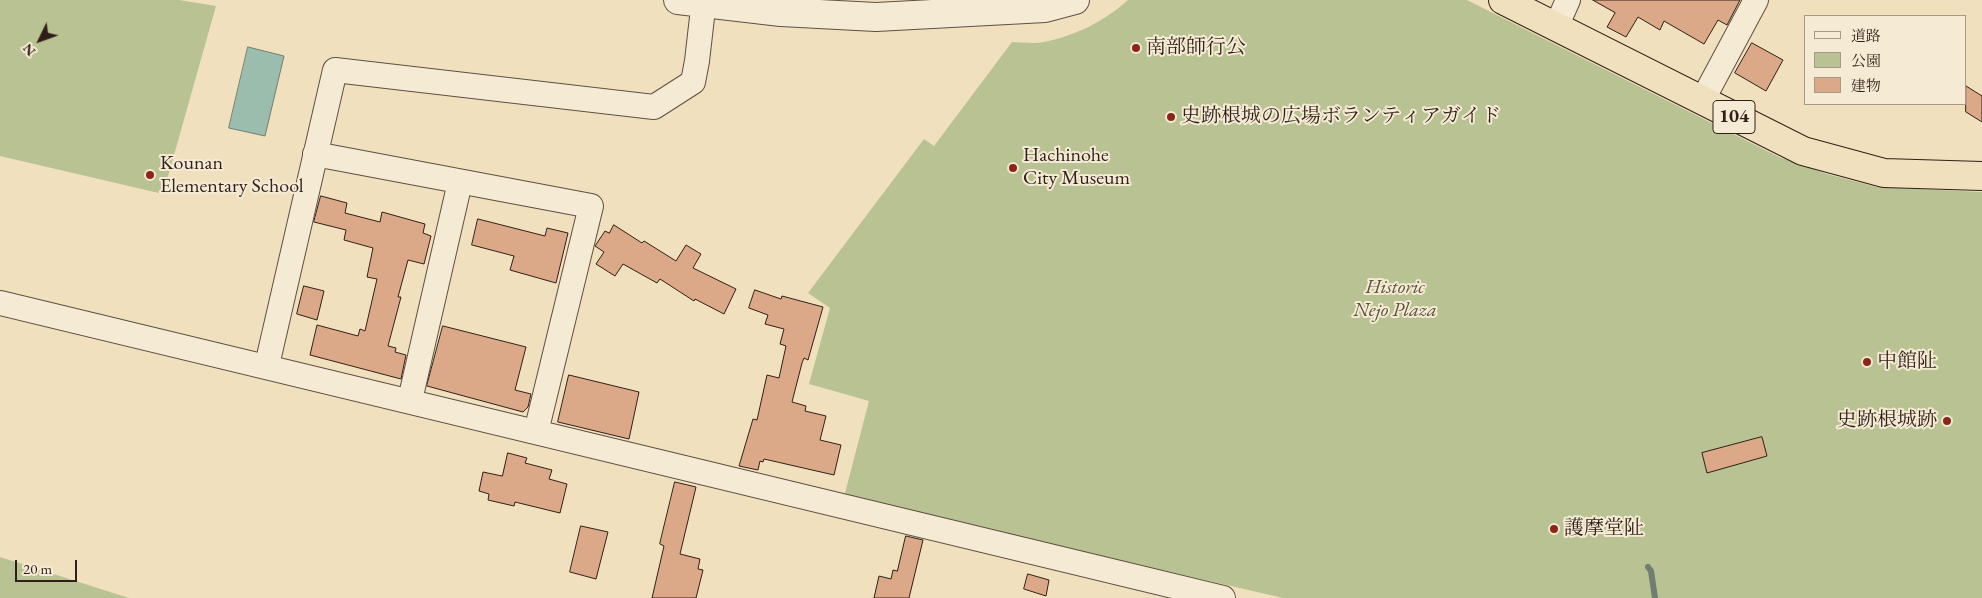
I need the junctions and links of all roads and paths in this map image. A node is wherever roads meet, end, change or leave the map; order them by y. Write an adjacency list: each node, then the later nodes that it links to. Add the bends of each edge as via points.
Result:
1 (1075, 0): 5 (street, via 1045,8 876,17 781,12)
2 (1502, 0): 6 (highway, 104)
3 (1568, 0): 6 (street)
4 (1756, 0): 7 (street)
5 (695, 1): 8 (street, via 698,61 693,82 654,106 335,70)
6 (1556, 27): 7 (highway, 104)
7 (1702, 100): 9 (highway, 104, via 1803,151 1884,173)
8 (315, 154): 10 (street); 12 (street)
9 (1978, 171)
10 (460, 182): 13 (street); 14 (street, via 591,206)
11 (0, 303): 12 (street)
12 (266, 365): 13 (street)
13 (410, 400): 14 (street)
14 (536, 432): 15 (street)
15 (1223, 598)

